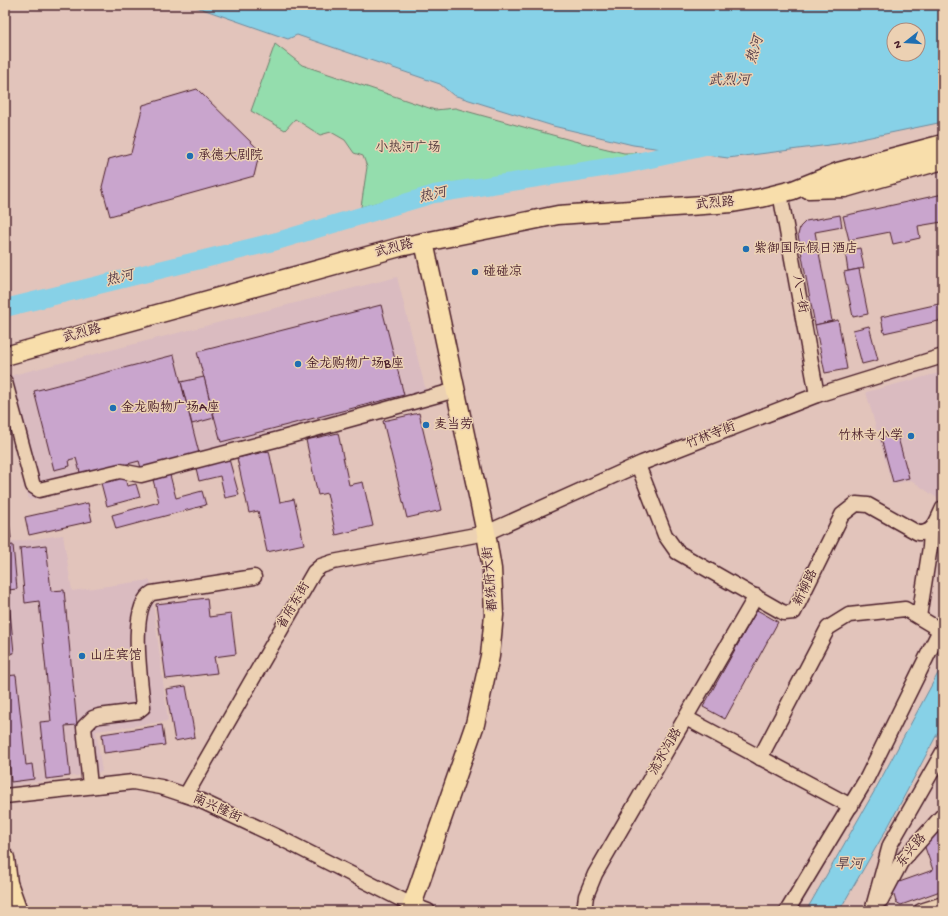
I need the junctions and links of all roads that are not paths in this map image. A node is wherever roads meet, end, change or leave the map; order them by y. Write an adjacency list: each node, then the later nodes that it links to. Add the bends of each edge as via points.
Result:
1 (943, 144): 3 (main road, 武烈路, via 838,172)
2 (943, 160): 3 (main road, 武烈路, via 845,188)
3 (787, 191): 4 (main road, 武烈路, via 732,203 558,215); 9 (street, 八一街)
4 (424, 242): 5 (main road, 武烈路, via 400,246); 8 (main road, 都统府大街)
5 (5, 356)
6 (943, 356): 9 (street, 竹林寺街)
7 (5, 382): 8 (street, via 33,486 39,490 120,471 140,475)
8 (456, 390): 13 (main road, 都统府大街)
9 (817, 395): 10 (street, 竹林寺街)
10 (638, 465): 13 (street, 竹林寺街); 15 (street, 新柳路, via 665,535 677,552)
11 (943, 508): 12 (street)
12 (931, 531): 15 (street, 新柳路, via 925,534 918,533 868,505 856,504 842,515 794,612 784,613); 16 (street)
13 (486, 533): 21 (street, 省府东街, via 333,562 321,566 314,572); 27 (main road, 都统府大街, via 492,569 494,615 490,656 475,724)
14 (254, 577): 20 (street, via 146,596 137,623 143,707 138,711 93,718 84,727)
15 (756, 596): 17 (street, 流水沟路)
16 (919, 617): 19 (street, via 905,609 849,615 828,628); 23 (street, via 940,630)
17 (686, 718): 19 (street); 29 (street, 流水沟路, via 595,874 586,896)
18 (943, 752): 31 (street, via 890,845)
19 (760, 758): 23 (street)
20 (90, 786): 21 (street, 南兴隆街, via 133,782 162,787); 22 (street, 南兴隆街)
21 (186, 795): 27 (street, 南兴隆街, via 280,838)
22 (5, 796)
23 (851, 806): 30 (street)
24 (943, 815): 32 (street, 东兴路, via 901,862)
25 (5, 858): 28 (main road, via 8,883)
26 (943, 904): 33 (street)
27 (417, 909)
28 (18, 911)
29 (584, 911)
30 (787, 911)
31 (872, 911)
32 (875, 911)
33 (921, 911)

